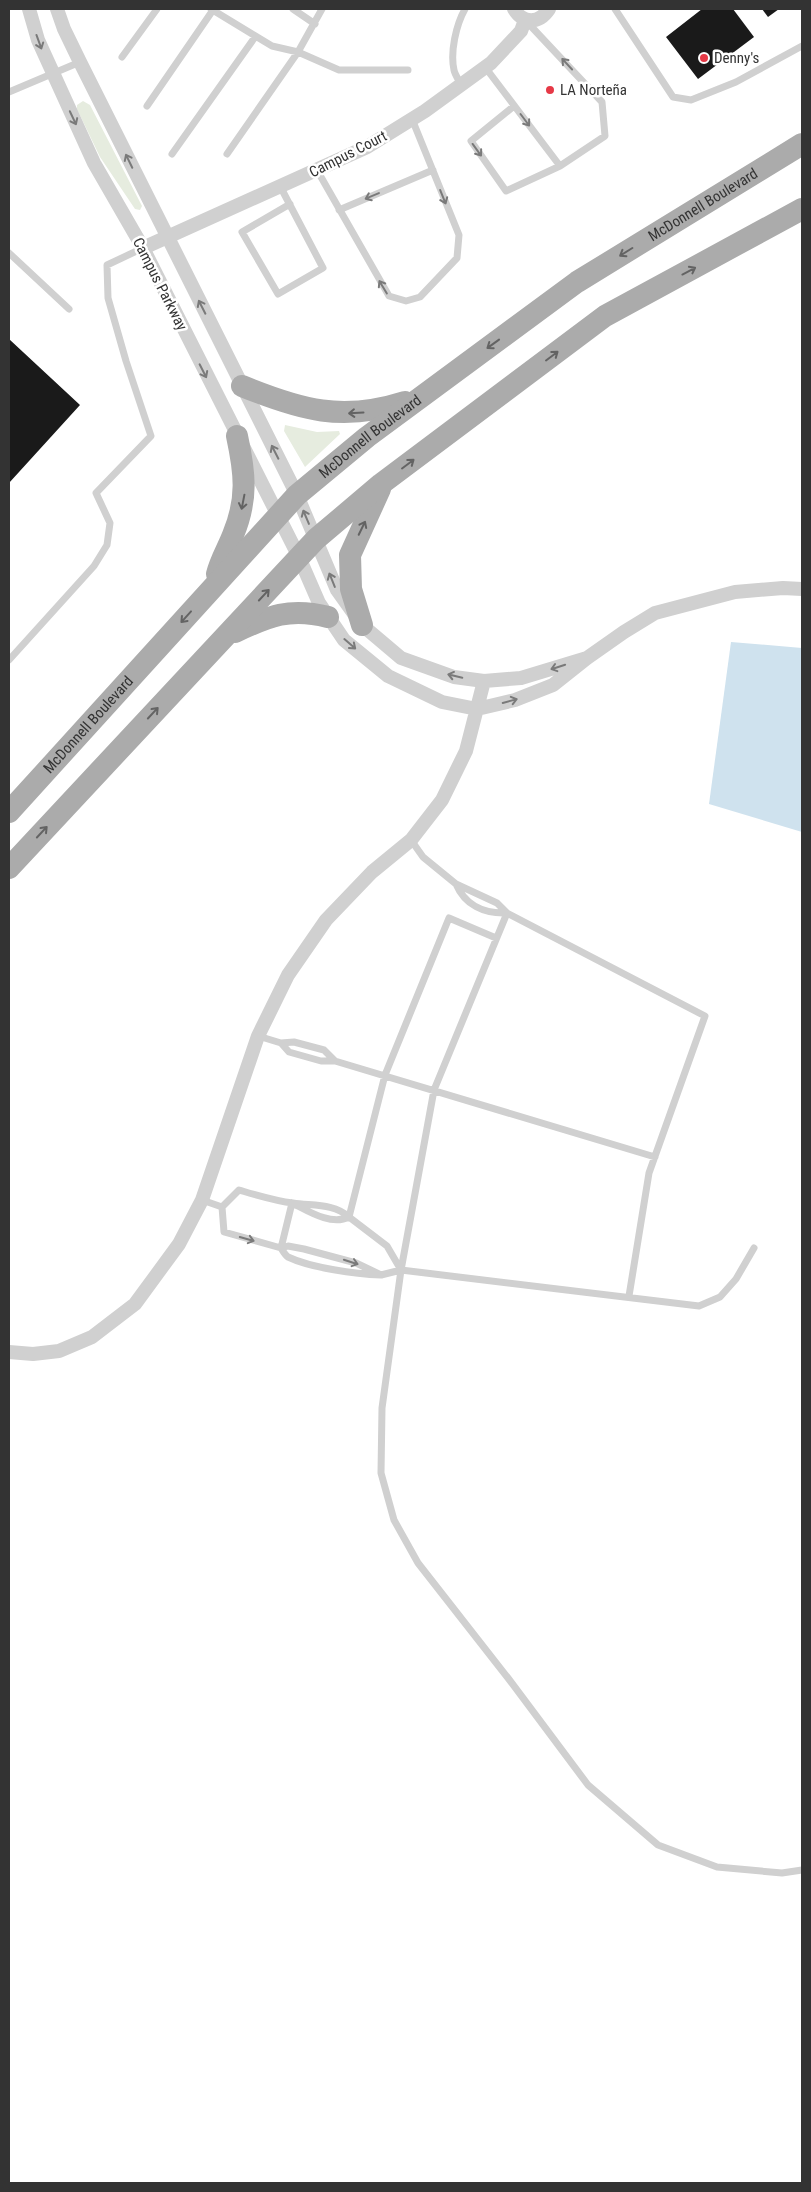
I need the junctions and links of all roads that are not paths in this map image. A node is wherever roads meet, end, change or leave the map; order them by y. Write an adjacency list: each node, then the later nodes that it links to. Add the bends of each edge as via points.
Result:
1 (29, 9): 20 (street, Campus Parkway, one-way to 20)
2 (57, 9): 17 (street, Campus Parkway)
3 (157, 9): 16 (lane)
4 (212, 9): 13 (lane); 23 (lane)
5 (293, 9): 12 (lane)
6 (322, 9): 12 (lane)
7 (465, 9): 21 (lane, via 459,20 454,55 454,70)
8 (514, 9): 11 (street)
9 (548, 9): 11 (street, via 539,19)
10 (615, 9): 14 (lane, via 673,97 691,100 736,82)
11 (525, 20): 18 (street, Campus Court, via 521,31); 29 (lane, one-way to 11, via 605,136 602,102)
12 (314, 24): 15 (lane)
13 (255, 37): 15 (lane, via 272,46); 27 (lane)
14 (802, 46)
15 (298, 52): 19 (lane, via 339,70); 28 (lane)
16 (122, 57)
17 (80, 62): 20 (lane); 36 (street, Campus Parkway, one-way to 17)
18 (485, 67): 21 (street, Campus Court); 24 (lane)
19 (408, 70)
20 (52, 74): 22 (lane); 37 (street, Campus Parkway, one-way to 37, via 94,163)
21 (460, 85): 25 (street, Campus Court)
22 (9, 92)
23 (147, 106)
24 (514, 106): 29 (lane, one-way to 29); 29 (lane, one-way to 29, via 471,141 506,191)
25 (412, 119): 30 (street, Campus Court, via 367,147); 31 (lane)
26 (802, 144): 41 (main road, McDonnell Boulevard, one-way to 41, via 577,282)
27 (172, 154)
28 (227, 154)
29 (560, 166)
30 (317, 170): 32 (street, Campus Court); 35 (lane)
31 (433, 170): 35 (lane, one-way to 35); 35 (lane, one-way to 35, via 459,235 458,258 420,298 406,301 389,296)
32 (280, 186): 33 (lane); 36 (street, Campus Court)
33 (290, 204): 33 (lane, via 323,268 278,294 242,232)
34 (802, 209): 43 (main road, one-way to 34, via 605,316)
35 (339, 210)
36 (167, 238): 37 (street, Campus Court); 40 (street, Campus Parkway, one-way to 36)
37 (143, 248): 42 (street, Campus Parkway, one-way to 42); 54 (lane, via 107,264 108,298 151,436 96,493 110,523 107,545 94,566)
38 (9, 252): 39 (lane)
39 (69, 309)
40 (242, 386): 41 (main road, one-way to 40, via 381,410 341,413 292,405); 44 (street, Campus Parkway, one-way to 40)
41 (420, 398): 44 (main road, McDonnell Boulevard)
42 (237, 436): 45 (street, Campus Parkway); 48 (main road, one-way to 48, via 244,472 244,497)
43 (381, 484): 46 (main road); 51 (main road, one-way to 43, via 351,589 350,555)
44 (297, 495): 45 (main road, McDonnell Boulevard); 46 (street, Campus Parkway, one-way to 44)
45 (278, 516): 47 (street, Campus Parkway); 48 (main road, McDonnell Boulevard)
46 (316, 539): 47 (main road); 51 (street, Campus Parkway, one-way to 46, via 336,590)
47 (299, 557): 50 (street, Campus Parkway); 52 (main road, one-way to 47)
48 (213, 588): 57 (main road, McDonnell Boulevard, one-way to 57)
49 (802, 589): 53 (street, via 735,592 655,613)
50 (328, 617): 52 (main road, via 291,612 265,618); 56 (street, Campus Parkway, one-way to 56, via 344,640 388,676 442,702)
51 (362, 625): 55 (street, Campus Parkway, one-way to 51, via 454,677 401,658)
52 (223, 638): 59 (main road, one-way to 52)
53 (586, 658): 55 (street, Campus Parkway, one-way to 55, via 522,678); 56 (street, one-way to 53, via 515,700 553,685)
54 (9, 660)
55 (484, 681): 56 (street)
56 (477, 709): 58 (street, via 466,751 442,800)
57 (9, 812)
58 (411, 840): 60 (lane, via 423,858); 63 (street, via 372,872 326,920 288,975)
59 (9, 868)
60 (456, 884): 61 (lane, via 497,903); 61 (lane, via 461,896 472,904 493,914)
61 (506, 913): 62 (lane); 68 (lane, via 705,1016)
62 (496, 938): 66 (lane, via 449,918); 67 (lane)
63 (258, 1036): 64 (lane); 69 (street)
64 (281, 1043): 65 (lane, via 289,1052 321,1061); 65 (lane, via 294,1042 324,1050)
65 (335, 1061): 66 (lane)
66 (385, 1075): 67 (lane); 72 (lane)
67 (434, 1090): 68 (lane); 75 (lane)
68 (655, 1157): 77 (lane, via 649,1173)
69 (202, 1200): 71 (lane); 78 (street, via 179,1244 135,1304 92,1337 59,1351)
70 (292, 1203): 71 (lane, via 238,1190); 72 (lane, via 319,1204 342,1210); 72 (lane, via 317,1216 342,1221); 73 (lane)
71 (222, 1207): 73 (lane, one-way to 73, via 224,1232)
72 (349, 1217): 75 (lane, via 388,1246)
73 (281, 1248): 76 (lane, one-way to 76, via 304,1249 356,1263); 76 (lane, via 286,1256 302,1261 352,1274)
74 (754, 1248): 77 (lane, via 736,1279 720,1297 699,1306)
75 (401, 1270): 76 (lane); 77 (lane); 79 (lane, via 382,1408 381,1473 394,1520 418,1563 588,1785 658,1845 717,1867 782,1874)
76 (381, 1275)
77 (630, 1296)
78 (9, 1352)
79 (802, 1870)

